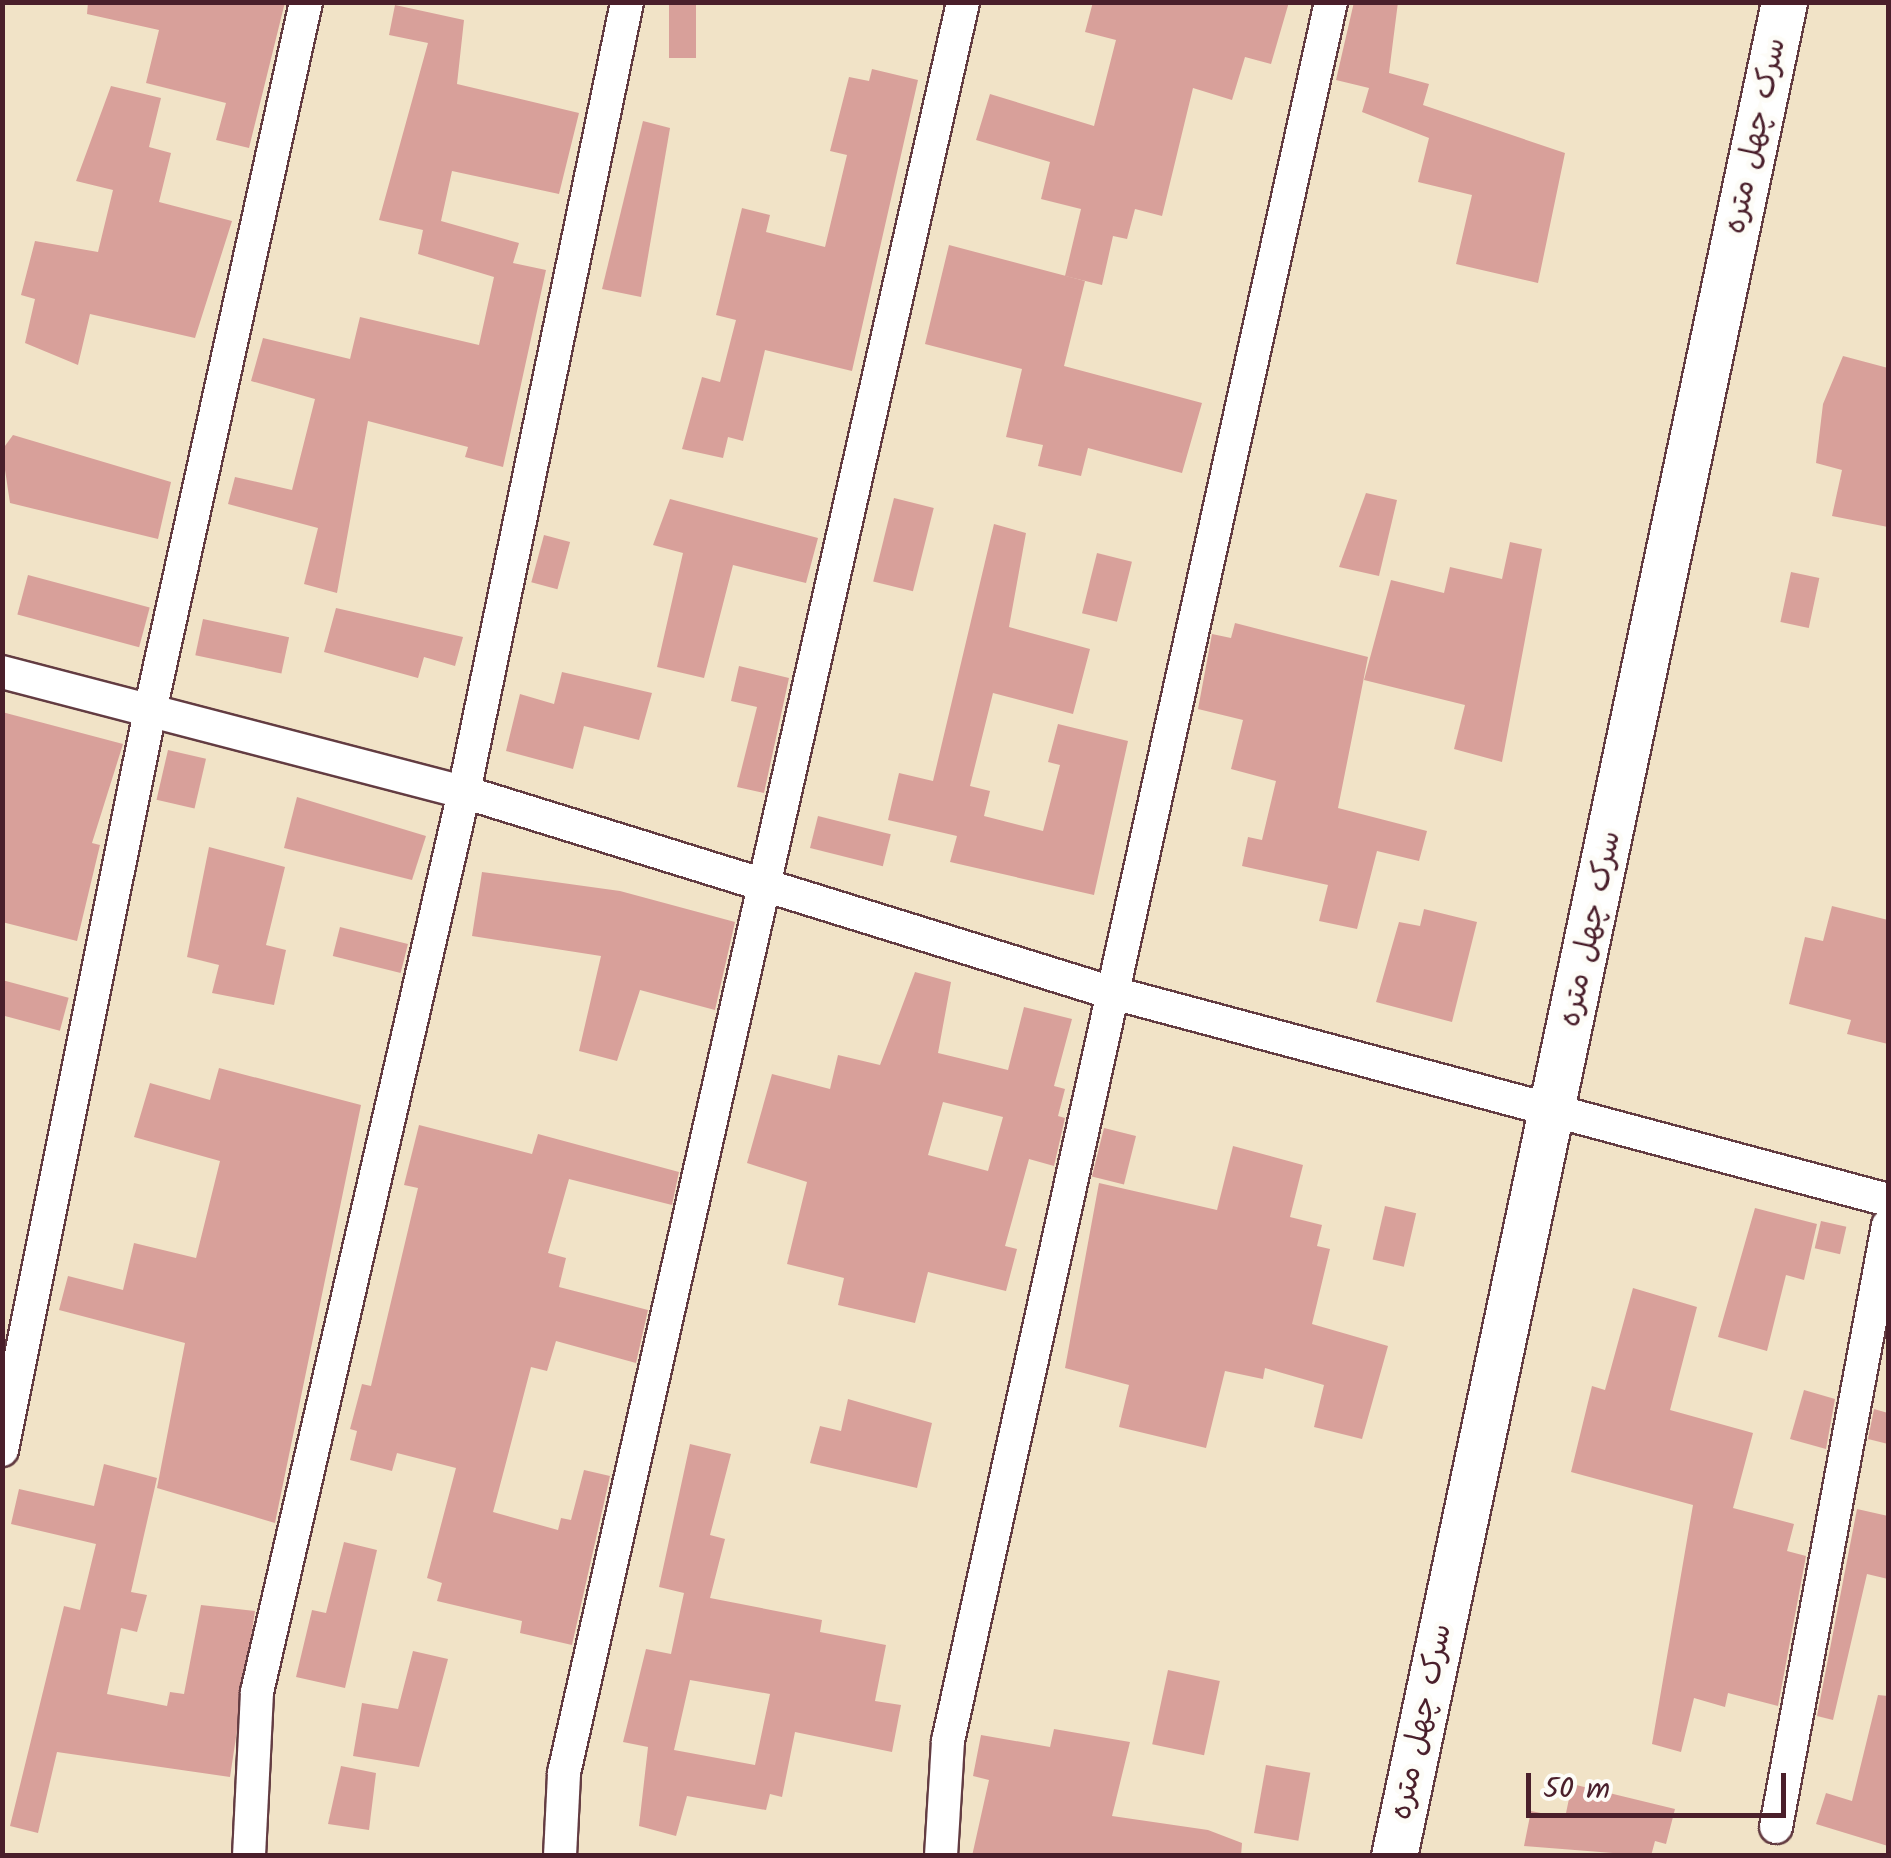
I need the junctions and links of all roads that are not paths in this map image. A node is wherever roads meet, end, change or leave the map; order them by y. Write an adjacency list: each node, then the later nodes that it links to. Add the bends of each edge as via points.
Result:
1 (306, 2): 7 (street)
2 (627, 2): 8 (street)
3 (963, 2): 9 (street)
4 (1331, 2): 10 (street)
5 (1784, 2): 11 (street, سرک چهل متره)
6 (2, 672): 7 (street)
7 (150, 711): 8 (street); 14 (street)
8 (464, 792): 9 (street); 16 (street, via 257,1692)
9 (766, 889): 10 (street); 17 (street, via 564,1773)
10 (1106, 991): 11 (street); 18 (street, via 948,1741)
11 (1553, 1110): 12 (street); 19 (street, سرک چهل متره)
12 (1888, 1200)
13 (1888, 1225): 15 (street)
14 (2, 1450)
15 (1776, 1827)
16 (248, 1856)
17 (560, 1856)
18 (941, 1856)
19 (1394, 1856)

